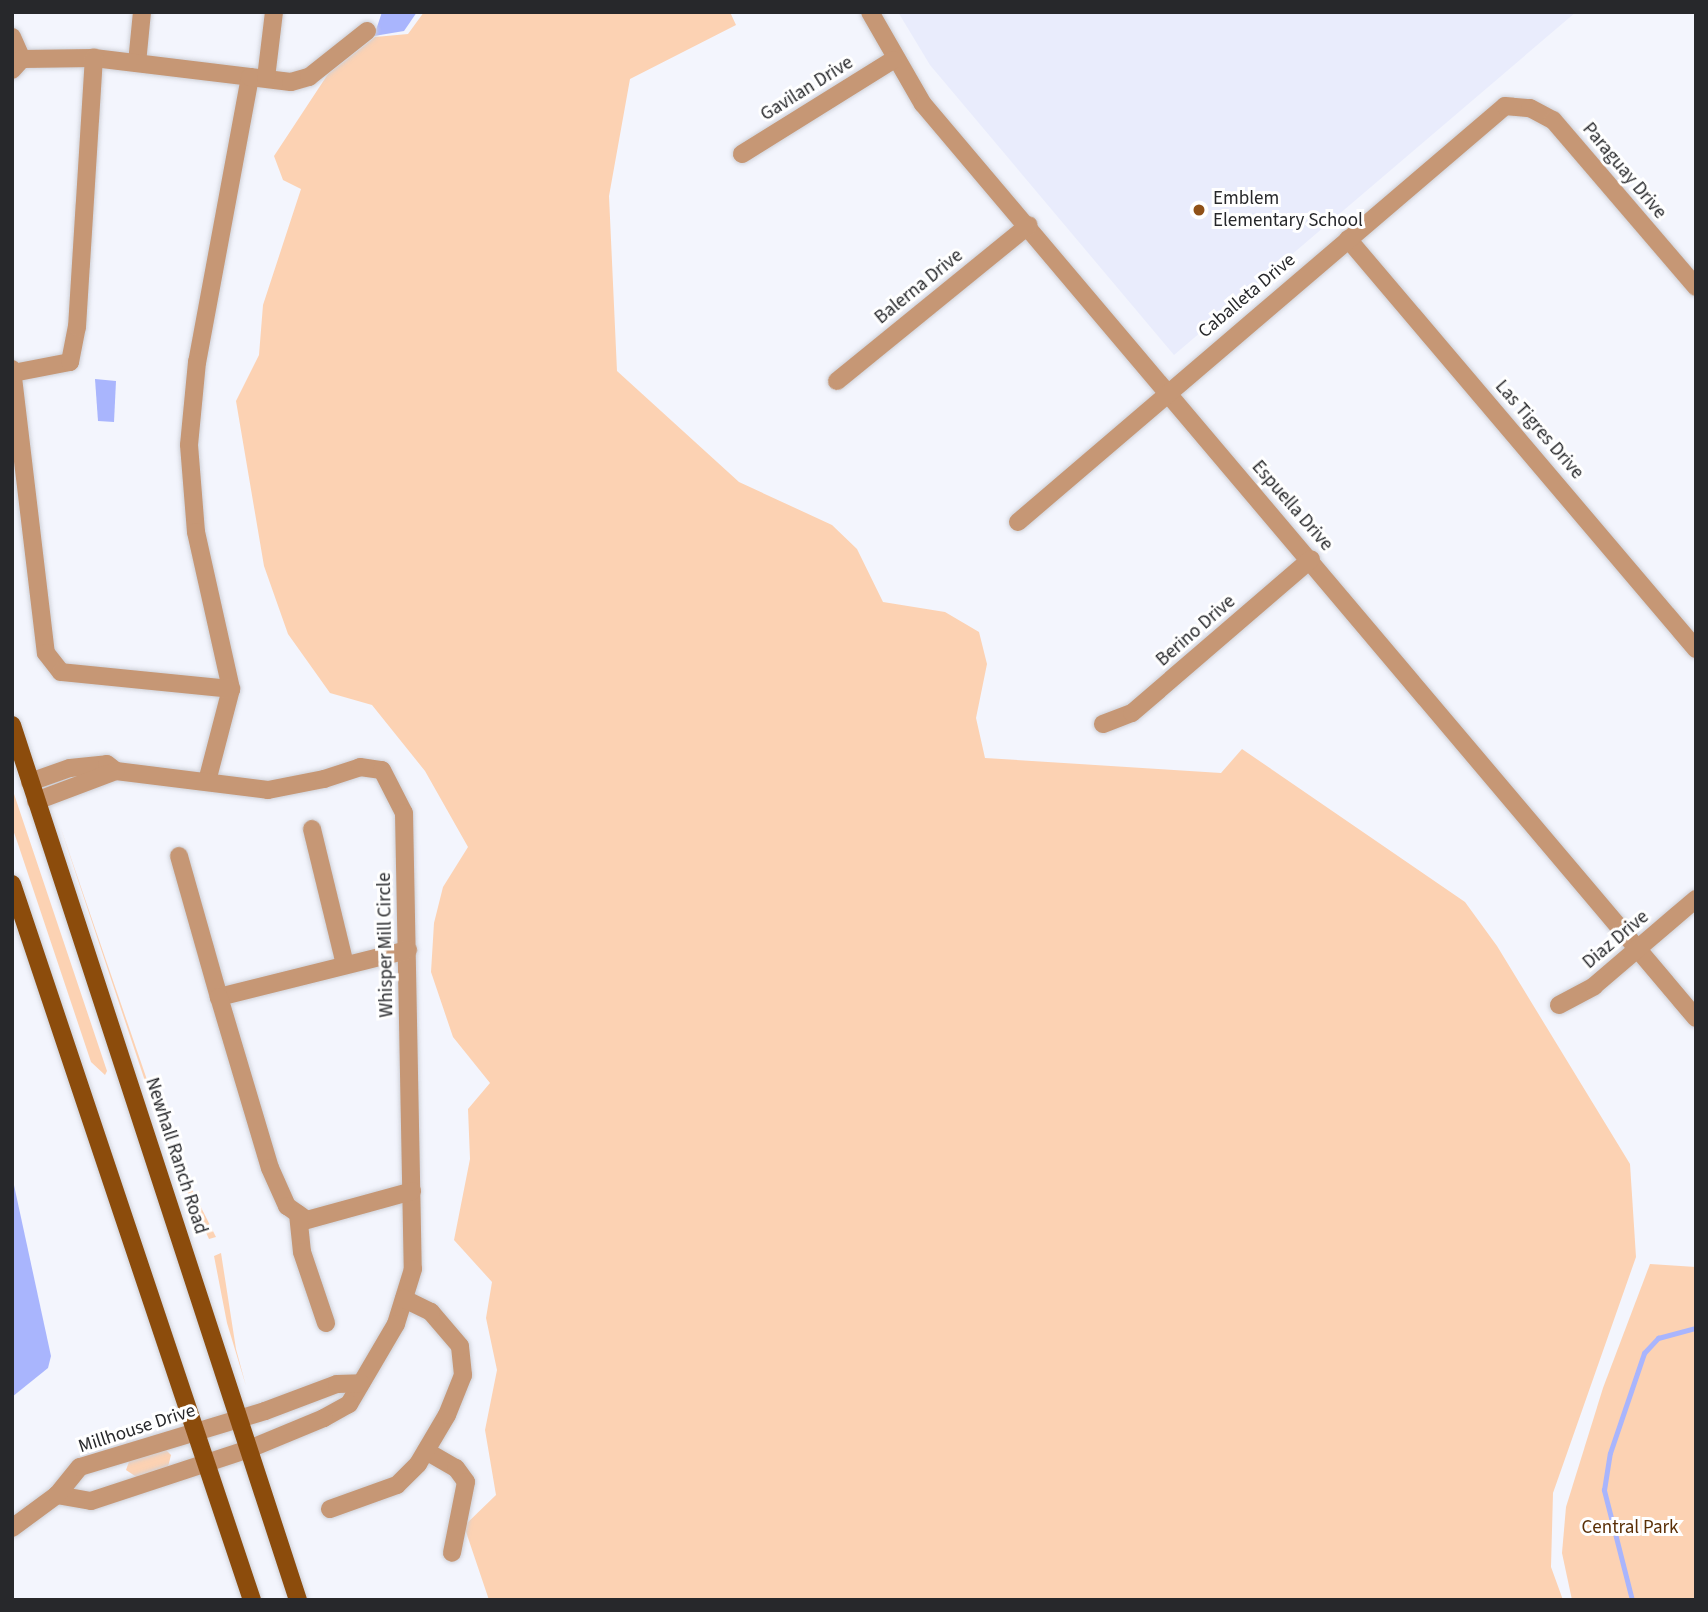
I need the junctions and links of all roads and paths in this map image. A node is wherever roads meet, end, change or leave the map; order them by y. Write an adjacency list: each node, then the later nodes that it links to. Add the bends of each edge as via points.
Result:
1 (142, 12): 8 (street)
2 (274, 12): 10 (street)
3 (870, 12): 7 (street, Espuella Drive)
4 (367, 31): 10 (street, via 309,76 291,82)
5 (12, 37): 9 (street)
6 (94, 58): 8 (street); 9 (street); 16 (street, via 77,327 70,362)
7 (893, 60): 12 (street, Gavilan Drive); 13 (street, Espuella Drive, via 923,104)
8 (137, 63): 10 (street)
9 (17, 64)
10 (258, 78): 22 (street, via 197,362 189,444 196,533)
11 (1505, 106): 14 (street, Caballeta Drive); 15 (street, Paraguay Drive, via 1530,108 1553,120)
12 (742, 154)
13 (1029, 225): 17 (street, Balerna Drive); 18 (street, Espuella Drive)
14 (1348, 239): 18 (street, Caballeta Drive); 21 (street, Las Tigres Drive)
15 (1696, 287)
16 (13, 371): 22 (street, via 46,653 61,672)
17 (837, 381)
18 (1166, 392): 19 (street, Caballeta Drive); 20 (street, Espuella Drive)
19 (1018, 522)
20 (1311, 559): 23 (street, Berino Drive, via 1132,713); 33 (street, Espuella Drive)
21 (1696, 649)
22 (231, 689): 26 (street)
23 (1103, 724)
24 (12, 725): 27 (main road, Newhall Ranch Road)
25 (116, 771): 26 (street, Whisper Mill Circle); 27 (street, Whisper Mill Circle, via 107,764 89,764); 28 (street, Whisper Mill Circle)
26 (207, 781): 34 (street, Whisper Mill Circle, via 268,790 359,767 382,769 404,813)
27 (30, 782): 28 (main road, Newhall Ranch Road)
28 (36, 801): 44 (main road, Newhall Ranch Road)
29 (312, 828): 35 (street)
30 (179, 856): 36 (street)
31 (12, 884): 45 (main road)
32 (1696, 899): 33 (street, Diaz Drive)
33 (1638, 949): 37 (street, Diaz Drive, via 1594,986); 38 (street, Espuella Drive)
34 (408, 950): 35 (street); 39 (street, Whisper Mill Circle)
35 (345, 964): 36 (street)
36 (219, 997): 40 (street, via 270,1168 287,1206)
37 (1559, 1005)
38 (1696, 1018)
39 (412, 1191): 40 (street, via 307,1220); 41 (street, Whisper Mill Circle, via 413,1269)
40 (298, 1214): 42 (street, via 302,1252)
41 (404, 1299): 43 (street, Whisper Mill Circle, via 396,1324); 47 (street, via 431,1312 460,1346 463,1375)
42 (326, 1324)
43 (361, 1383): 44 (street, via 337,1384); 46 (street, Whisper Mill Circle, via 349,1404)
44 (240, 1419): 45 (street, Millhouse Drive); 46 (main road, Newhall Ranch Road)
45 (197, 1432): 48 (main road); 49 (street, Millhouse Drive, via 80,1467)
46 (249, 1449): 48 (street); 54 (main road, Newhall Ranch Road)
47 (426, 1451): 50 (street, via 397,1485); 52 (street, via 456,1468 466,1482)
48 (208, 1462): 49 (street, via 91,1501); 53 (main road)
49 (57, 1495): 51 (street, Millhouse Drive)
50 (330, 1509)
51 (12, 1528)
52 (452, 1553)
53 (252, 1600)
54 (298, 1600)

